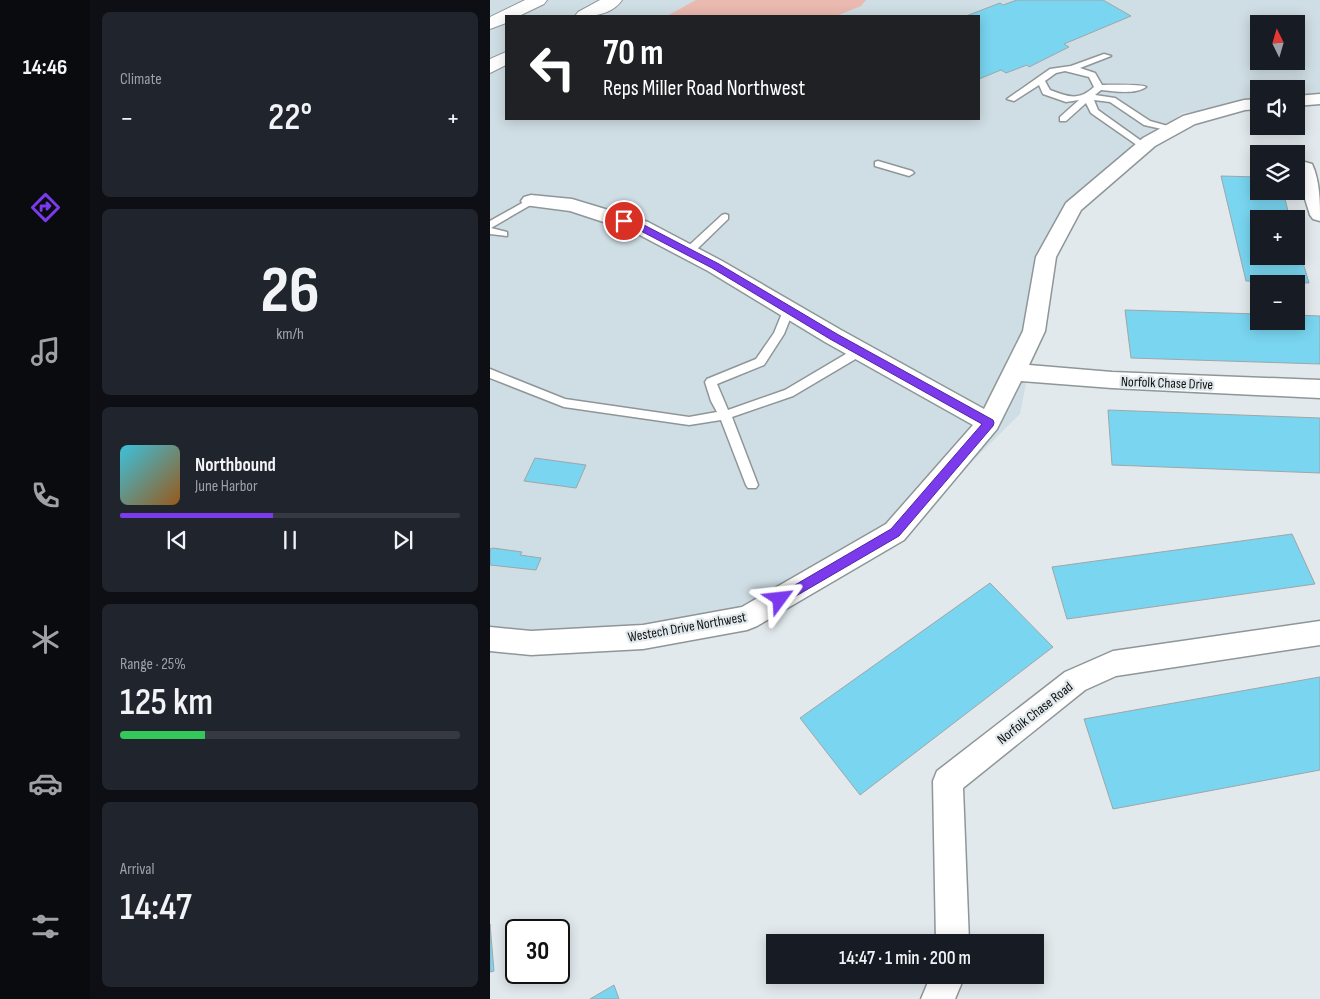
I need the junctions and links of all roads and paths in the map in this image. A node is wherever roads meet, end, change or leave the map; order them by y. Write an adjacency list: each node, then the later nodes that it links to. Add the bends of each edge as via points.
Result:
1 (538, 0): 3 (highway)
2 (613, 0): 4 (highway)
3 (508, 15)
4 (586, 15)
5 (505, 16): 6 (highway)
6 (490, 24)
7 (1107, 56): 10 (lane)
8 (505, 59): 9 (highway)
9 (490, 67)
10 (1073, 68): 11 (lane, via 1051,70); 13 (lane, via 1092,75)
11 (1040, 80): 14 (lane, via 1046,92 1066,99); 15 (lane)
12 (1142, 86): 13 (lane, via 1122,89)
13 (1099, 87): 14 (lane)
14 (1088, 97): 19 (lane); 20 (lane, via 1112,100 1147,123); 21 (lane, via 1094,112)
15 (1010, 99)
16 (1320, 99): 17 (street)
17 (1305, 100)
18 (1250, 105): 20 (street, Westech Drive Northwest, via 1189,120)
19 (1063, 118)
20 (1172, 130): 21 (street, Westech Drive Northwest)
21 (1144, 147): 34 (street, Westech Drive Northwest, via 1073,207 1046,257 1034,331)
22 (878, 164): 24 (lane)
23 (1305, 168): 26 (street)
24 (909, 173)
25 (531, 201): 28 (lane); 31 (street, via 572,205 624,221)
26 (1320, 215)
27 (725, 217): 31 (lane)
28 (490, 224)
29 (490, 232): 30 (lane)
30 (503, 234)
31 (688, 252): 32 (street)
32 (789, 309): 33 (street); 37 (lane, via 780,334 760,362 711,382)
33 (860, 351): 37 (lane, via 789,394); 38 (street)
34 (1014, 372): 36 (street, Norfolk Chase Drive, via 1112,380); 38 (street, Westech Drive Northwest)
35 (490, 373): 37 (lane, via 564,403 689,420)
36 (1320, 389)
37 (725, 416): 39 (lane)
38 (989, 423): 41 (street, Westech Drive Northwest, via 895,532 747,618 643,637 531,643)
39 (752, 484)
40 (1320, 633): 42 (street, Norfolk Chase Road, via 1113,664 1075,680 948,781)
41 (490, 639)
42 (952, 934)
43 (944, 984): 44 (street)
44 (938, 999)

